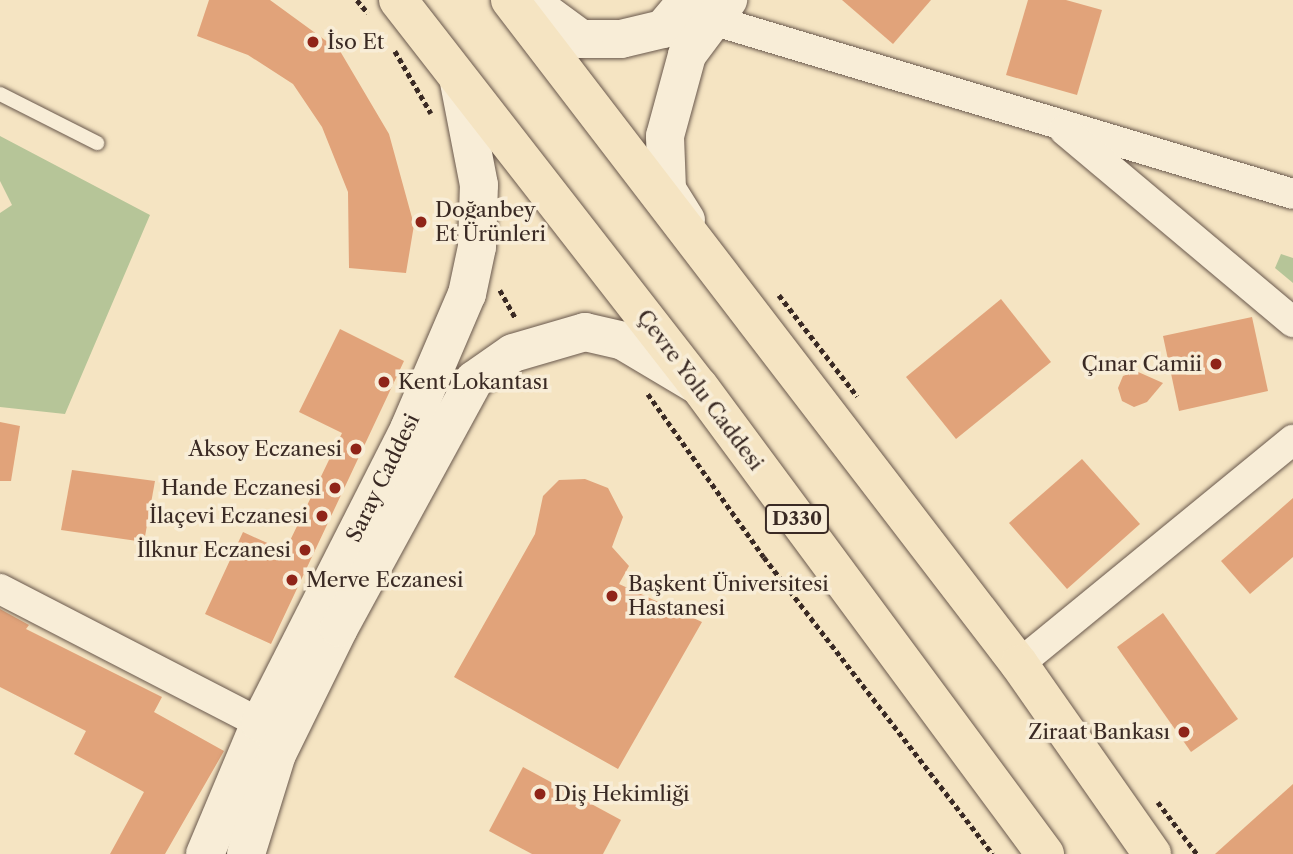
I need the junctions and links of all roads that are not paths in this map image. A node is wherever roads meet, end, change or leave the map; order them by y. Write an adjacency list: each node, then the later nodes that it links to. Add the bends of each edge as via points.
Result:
1 (510, 0): 10 (highway)
2 (528, 0): 3 (street, via 581,39 621,39 663,29)
3 (709, 7): 7 (street); 10 (street, via 687,54 665,136 667,189)
4 (385, 8): 5 (highway, Çevre Yolu Caddesi / D330)
5 (459, 82): 12 (highway, Çevre Yolu Caddesi / D330); 16 (street, Saray Caddesi, via 479,185 477,247 467,294 409,429)
6 (0, 94): 8 (lane)
7 (1053, 121): 9 (street); 11 (street)
8 (97, 144)
9 (1293, 194)
10 (706, 251): 15 (highway)
11 (1293, 322)
12 (698, 386): 18 (street, Saray Caddesi, via 611,338 585,332 513,353 474,380 339,628 277,754); 19 (highway, Çevre Yolu Caddesi / D330)
13 (1293, 439): 15 (street)
14 (0, 589): 16 (street)
15 (1019, 664): 20 (highway)
16 (260, 723): 17 (street, Saray Caddesi)
17 (205, 854)
18 (246, 854)
19 (1045, 854)
20 (1152, 854)

